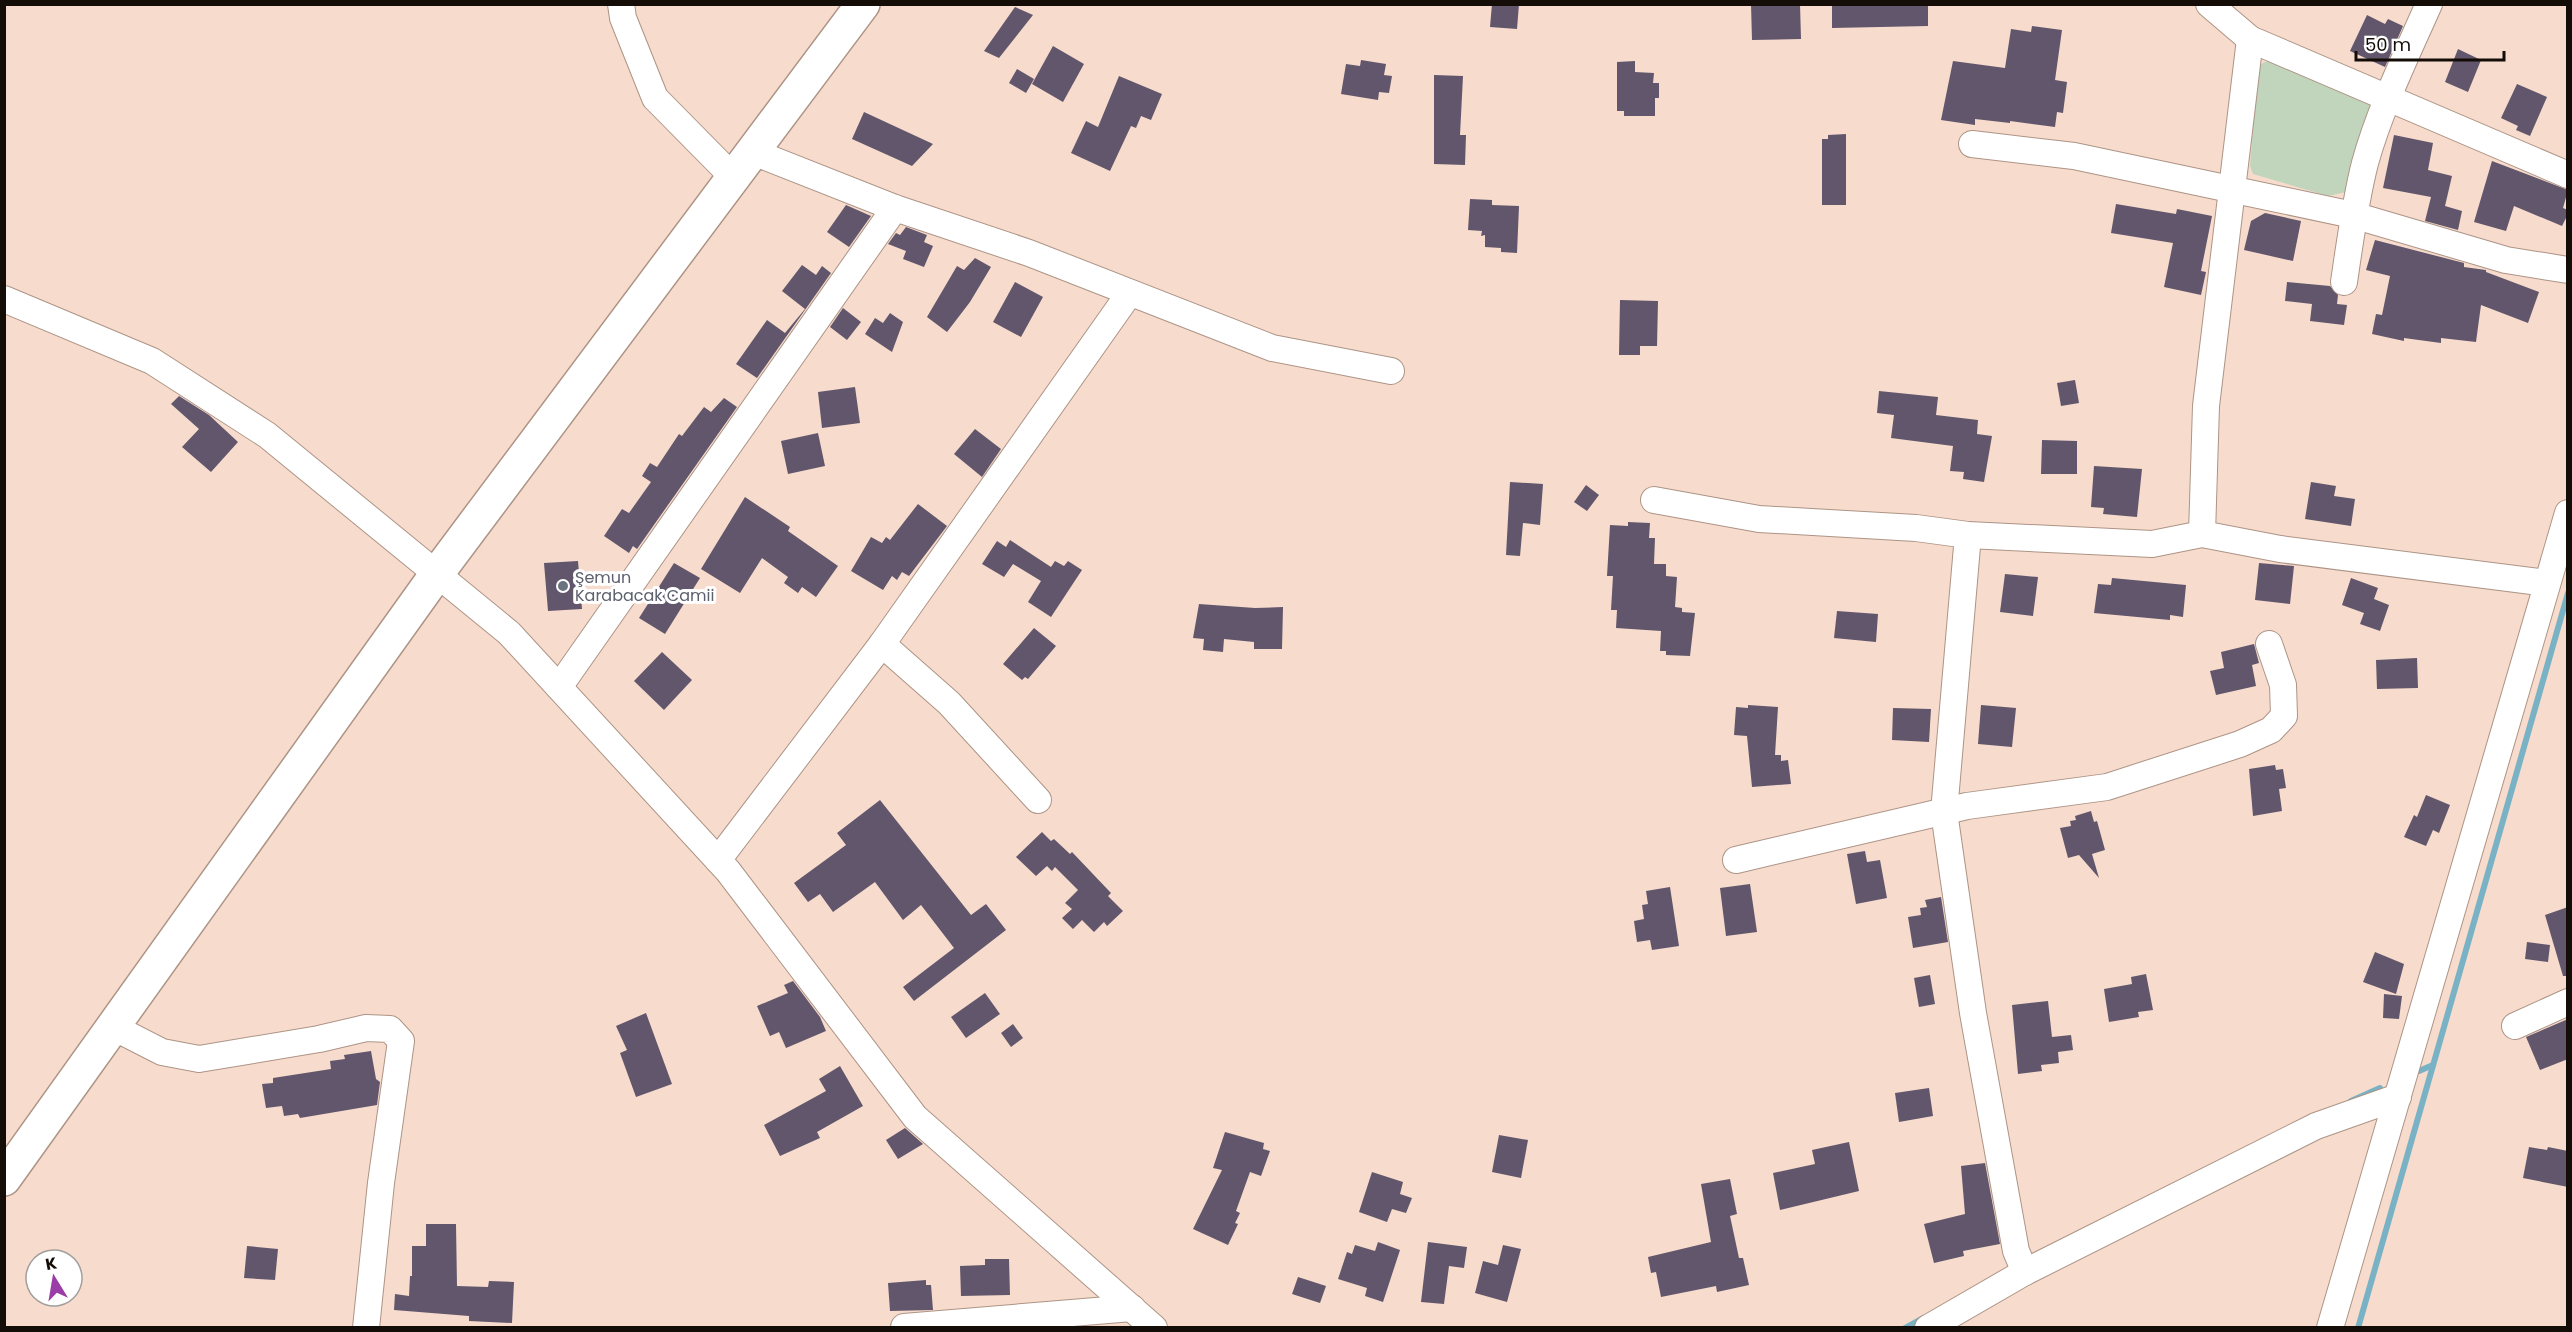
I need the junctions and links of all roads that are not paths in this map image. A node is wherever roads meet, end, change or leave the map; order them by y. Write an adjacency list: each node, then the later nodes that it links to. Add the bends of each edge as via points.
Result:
1 (621, 4): 10 (street, via 655,98)
2 (863, 4): 8 (main road)
3 (2209, 4): 5 (street)
4 (2428, 4): 6 (street)
5 (2250, 39): 6 (street); 11 (street)
6 (2389, 96): 9 (street); 13 (street, via 2366,161)
7 (1972, 144): 11 (street, via 2074,156)
8 (753, 152): 10 (main road); 12 (street)
9 (2568, 175)
10 (734, 178): 23 (main road)
11 (2230, 189): 13 (street); 21 (street, via 2206,406)
12 (895, 208): 16 (street, via 1029,253); 27 (street)
13 (2353, 215): 14 (street, via 2506,260); 15 (street)
14 (2568, 270)
15 (2344, 282)
16 (1129, 294): 18 (street, via 1272,348); 25 (street)
17 (4, 298): 23 (street, via 152,361 267,435)
18 (1391, 370)
19 (1654, 500): 22 (street, via 1758,519 1916,528)
20 (2568, 513): 24 (street)
21 (2202, 534): 22 (street, via 2152,544); 24 (street, via 2280,549)
22 (1968, 535): 29 (street)
23 (436, 575): 27 (street, via 509,633); 34 (main road)
24 (2547, 583): 35 (street)
25 (882, 644): 28 (street, via 949,703); 30 (street)
26 (2269, 644): 29 (street, via 2284,692 2285,710 2278,725 2240,744 2107,787)
27 (559, 687): 30 (street)
28 (1038, 800)
29 (1944, 812): 31 (street); 37 (street, via 1975,1024 2016,1251)
30 (718, 860): 38 (street, via 915,1117)
31 (1736, 860)
32 (2568, 1002): 33 (street)
33 (2515, 1026)
34 (113, 1027): 36 (main road); 40 (street, via 162,1052 199,1059 366,1028 390,1029 401,1041)
35 (2398, 1097): 37 (street, via 2316,1126); 43 (street)
36 (4, 1179)
37 (2025, 1272): 42 (street)
38 (1132, 1308): 39 (street); 41 (street)
39 (904, 1327)
40 (366, 1328)
41 (1154, 1328)
42 (1928, 1328)
43 (2330, 1328)

